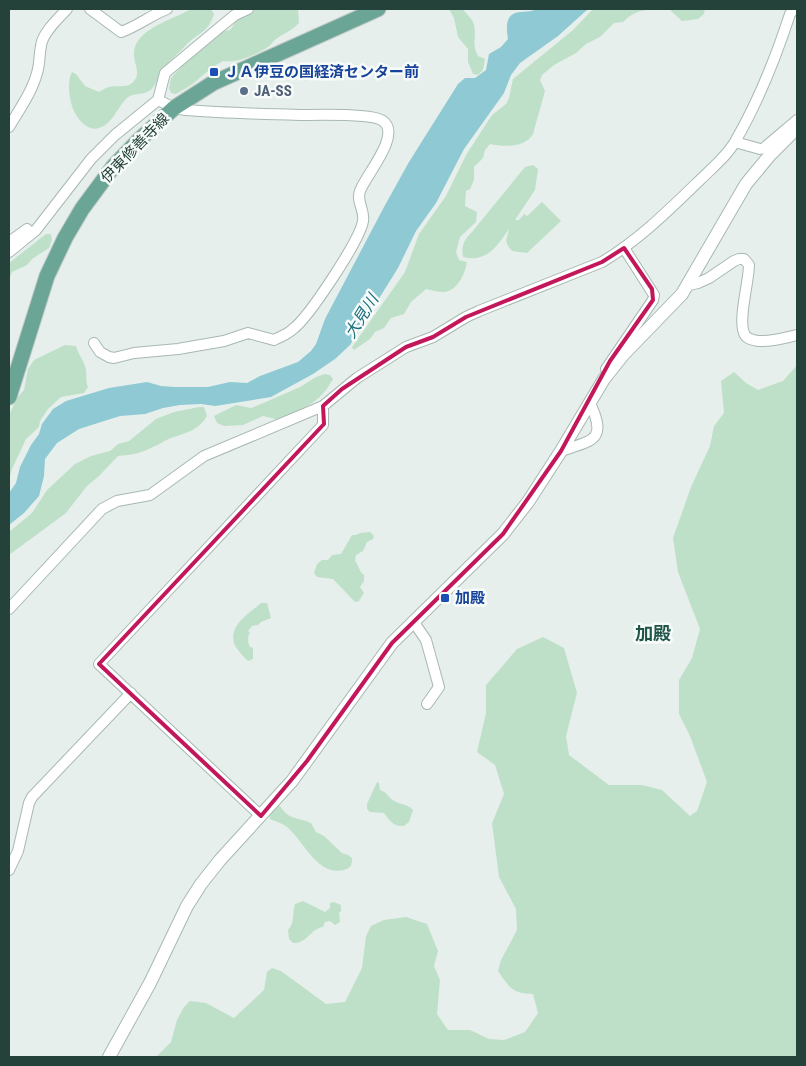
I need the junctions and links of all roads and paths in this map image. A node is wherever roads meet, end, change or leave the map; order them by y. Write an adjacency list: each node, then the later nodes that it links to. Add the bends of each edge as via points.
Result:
1 (67, 9): 10 (street, via 44,36 37,73)
2 (90, 9): 3 (street, via 121,32)
3 (167, 9)
4 (248, 9): 7 (street, via 235,15 165,73)
5 (378, 9): 8 (main road, 伊東修善寺線, via 213,83)
6 (794, 9): 12 (street, via 766,80)
7 (158, 100): 8 (street); 13 (street, via 91,159)
8 (174, 108): 19 (street, via 376,118 387,126 389,135 386,147 359,192 363,221 344,261 294,329 274,340 248,333 224,341 114,358 100,352); 21 (main road, 伊東修善寺線, via 113,167 65,238 47,276)
9 (797, 120): 12 (street, via 764,148)
10 (9, 127)
11 (797, 128): 17 (street, via 746,184)
12 (735, 142): 15 (street, via 664,215)
13 (36, 230): 14 (street, via 31,226); 16 (street)
14 (9, 242)
15 (624, 248): 20 (street, via 654,295 610,361); 23 (street, via 602,262 466,317 433,337 406,347 357,378)
16 (9, 252)
17 (689, 285): 18 (street, via 698,283 739,258 744,259 749,265 742,319 746,337 765,341); 20 (street)
18 (797, 335)
19 (94, 343)
20 (602, 382): 22 (street)
21 (9, 396)
22 (590, 403): 24 (street); 24 (street, via 598,424 596,434 588,442)
23 (323, 406): 25 (street, via 204,456 150,495 108,505); 27 (street, via 324,425 100,664)
24 (561, 451): 26 (street, via 503,534)
25 (9, 609)
26 (413, 621): 28 (street, via 426,640 439,687); 29 (street, via 392,643 307,761)
27 (131, 693): 29 (street); 30 (street, via 32,797 18,851)
28 (427, 704)
29 (261, 816): 31 (street, via 220,860 187,906)
30 (9, 870)
31 (109, 1057)

